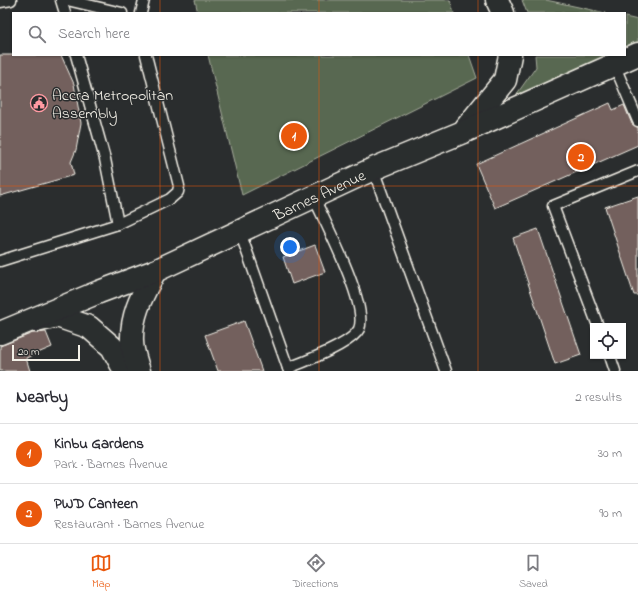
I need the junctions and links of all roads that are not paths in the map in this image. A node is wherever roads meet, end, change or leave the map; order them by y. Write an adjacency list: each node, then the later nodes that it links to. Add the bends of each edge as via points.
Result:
1 (11, 0): 6 (lane)
2 (61, 0): 7 (lane)
3 (67, 0): 8 (lane)
4 (144, 0): 9 (lane)
5 (497, 0): 10 (main road)
6 (0, 2)
7 (65, 12)
8 (118, 12)
9 (141, 12)
10 (503, 12)
11 (638, 54): 15 (main road, Barnes Avenue)
12 (76, 56): 21 (lane, via 105,159)
13 (146, 56): 21 (lane, via 179,186 178,192 170,199)
14 (510, 56): 17 (main road, via 505,80)
15 (614, 64): 16 (lane); 17 (main road, Barnes Avenue)
16 (638, 121)
17 (463, 132): 18 (main road, Barnes Avenue)
18 (373, 168): 20 (main road, Barnes Avenue); 32 (lane)
19 (638, 171): 25 (lane, via 553,206)
20 (314, 198): 22 (main road, Barnes Avenue); 29 (lane, via 344,262 361,314 359,328 352,337 332,349)
21 (118, 224): 23 (lane)
22 (240, 232): 24 (main road, Barnes Avenue); 29 (lane)
23 (0, 261)
24 (155, 271): 26 (main road, Barnes Avenue); 31 (main road, via 134,315 132,341)
25 (597, 323)
26 (25, 324): 27 (main road, Barnes Avenue); 30 (main road, via 57,316 89,327 112,347)
27 (0, 333)
28 (611, 359): 33 (lane)
29 (288, 370)
30 (125, 371)
31 (139, 371)
32 (446, 371)
33 (615, 371)

